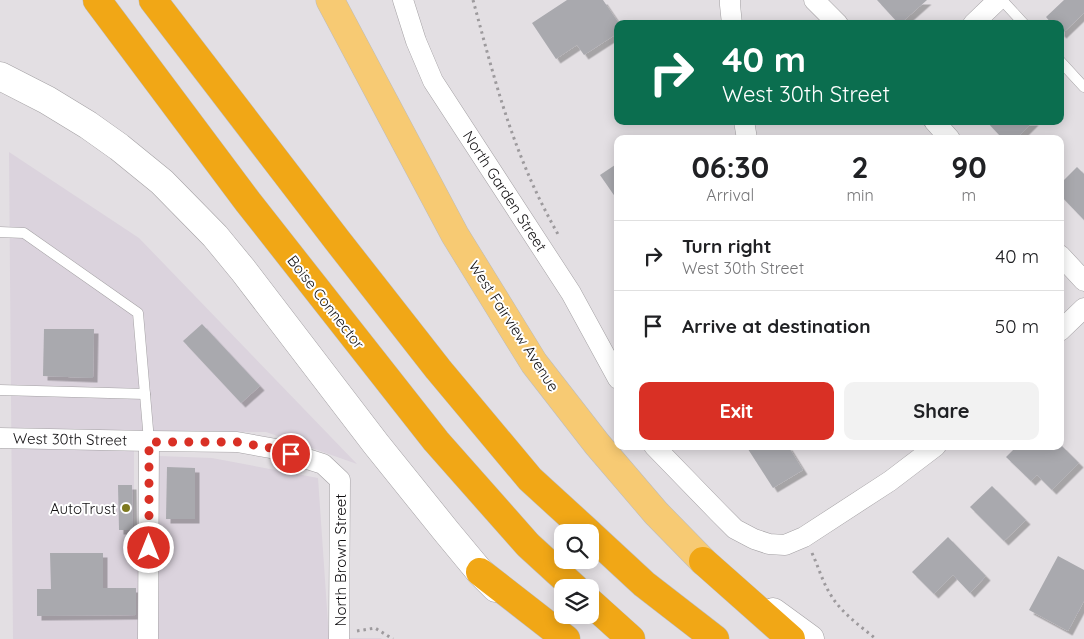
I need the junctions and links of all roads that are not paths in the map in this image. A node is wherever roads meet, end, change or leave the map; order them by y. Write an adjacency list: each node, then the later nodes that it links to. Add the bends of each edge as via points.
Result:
1 (97, 0): 35 (highway, Boise Connector, via 248,202 436,441 528,545)
2 (152, 0): 31 (highway, via 438,369 530,480)
3 (330, 0): 33 (main road, West Fairview Avenue, via 455,235 534,363 656,513)
4 (403, 0): 23 (street, North Garden Street, via 433,81 571,293)
5 (730, 0): 9 (street)
6 (814, 0): 10 (street)
7 (998, 0): 11 (street)
8 (1002, 0): 12 (lane)
9 (732, 20)
10 (834, 20)
11 (978, 20)
12 (1020, 20)
13 (1064, 65): 15 (lane)
14 (0, 76): 34 (main road, via 88,124 119,147 162,182 215,236)
15 (1084, 87)
16 (938, 125): 17 (street)
17 (946, 135)
18 (0, 232): 25 (lane, via 24,233 138,314)
19 (1064, 259): 20 (street)
20 (1084, 281)
21 (1084, 308): 22 (street)
22 (1064, 328)
23 (614, 372)
24 (0, 390): 25 (lane)
25 (145, 394): 27 (lane)
26 (0, 438): 27 (street, West 30th Street)
27 (149, 442): 30 (street, West 30th Street, via 237,442 276,449 322,464); 38 (street)
28 (658, 450): 29 (street, via 735,529 769,544 785,545 804,537 890,481)
29 (931, 450)
30 (340, 480): 37 (street, North Brown Street)
31 (579, 524)
32 (599, 542): 42 (highway, via 644,584)
33 (704, 561): 43 (highway); 44 (main road, West Fairview Avenue)
34 (480, 572): 39 (main road); 40 (highway)
35 (565, 579)
36 (599, 610): 41 (highway)
37 (339, 636)
38 (148, 639)
39 (546, 639)
40 (566, 639)
41 (631, 639)
42 (715, 639)
43 (791, 639)
44 (810, 639)

